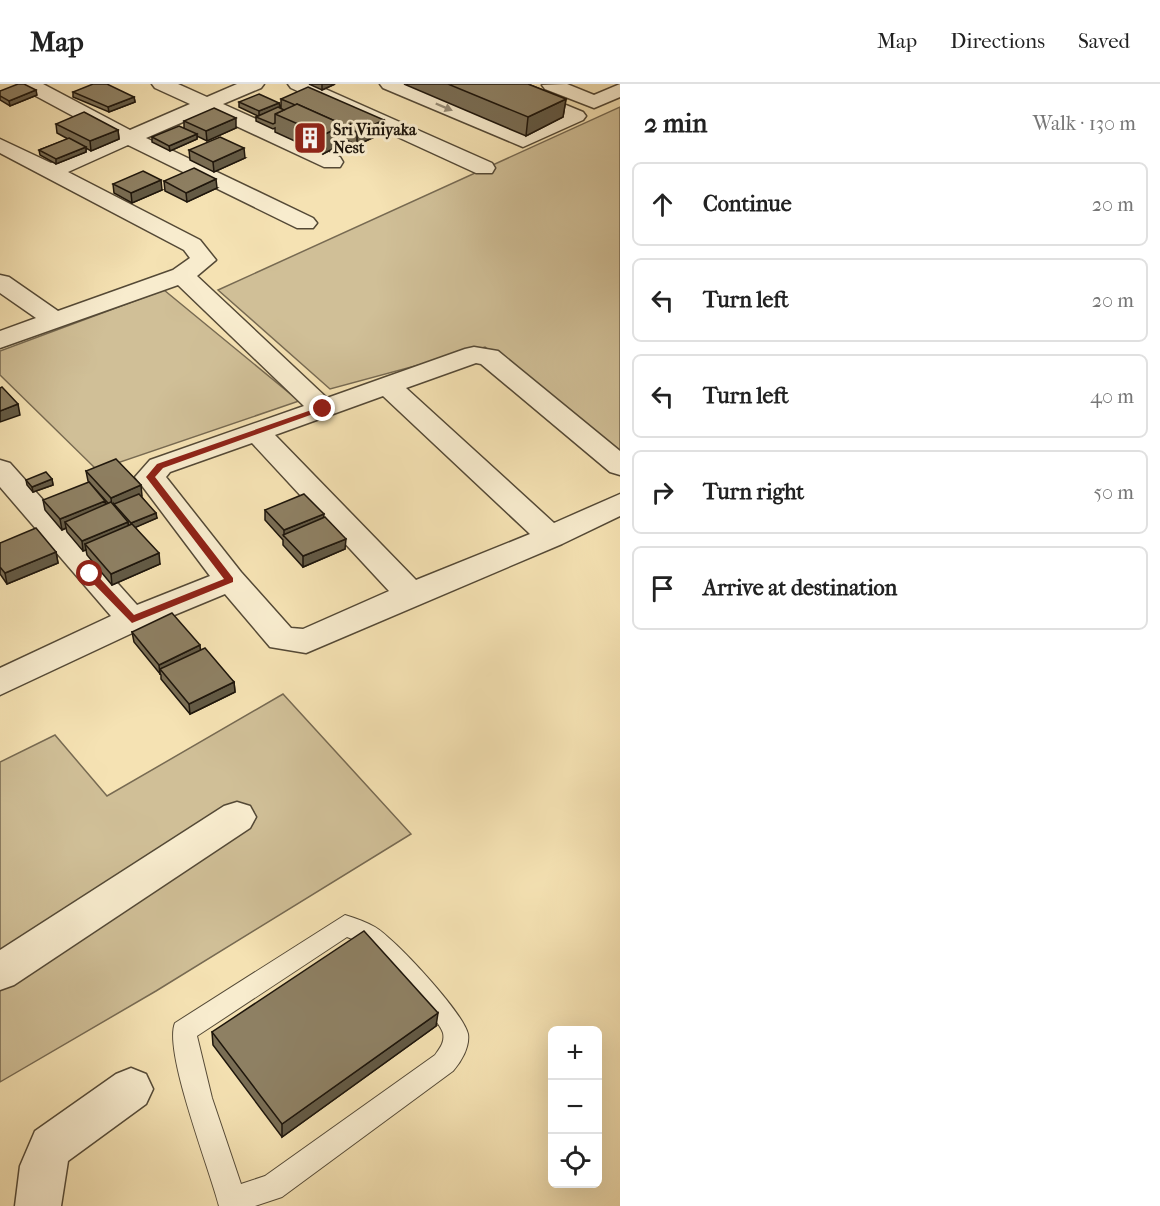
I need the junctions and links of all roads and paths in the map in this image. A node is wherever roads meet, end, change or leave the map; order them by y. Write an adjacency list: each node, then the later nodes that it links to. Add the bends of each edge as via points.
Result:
1 (28, 84): 10 (street)
2 (162, 84): 9 (street)
3 (254, 84): 9 (street)
4 (298, 84): 13 (street)
5 (390, 84): 6 (street, one-way to 6, via 523,141 576,116)
6 (498, 84)
7 (550, 84): 8 (street, via 594,102)
8 (620, 90)
9 (204, 105): 10 (street); 12 (street)
10 (128, 137): 14 (street); 15 (street)
11 (0, 145): 14 (street)
12 (332, 162)
13 (484, 168)
14 (48, 172): 16 (street, via 192,245 204,260)
15 (305, 223)
16 (182, 275): 18 (street); 21 (street)
17 (0, 282): 18 (street)
18 (54, 320): 19 (street)
19 (0, 340)
20 (388, 386): 21 (street); 23 (street, via 474,355 489,357); 26 (street)
21 (323, 409): 22 (street)
22 (257, 432): 27 (street, via 160,466 150,477); 28 (street)
23 (620, 466)
24 (0, 469): 29 (street)
25 (620, 504): 26 (street)
26 (551, 537): 28 (street)
27 (230, 580): 28 (street, via 282,639 306,641); 29 (street)
28 (411, 594)
29 (132, 620): 30 (street)
30 (0, 682)
31 (237, 817): 32 (street)
32 (0, 972)
33 (130, 1089): 35 (street, via 51,1146 43,1166)
34 (232, 1203): 34 (lane, via 201,1109 184,1031 345,925 356,927 442,1011 455,1032 455,1050 444,1063 272,1187)
35 (38, 1206)

